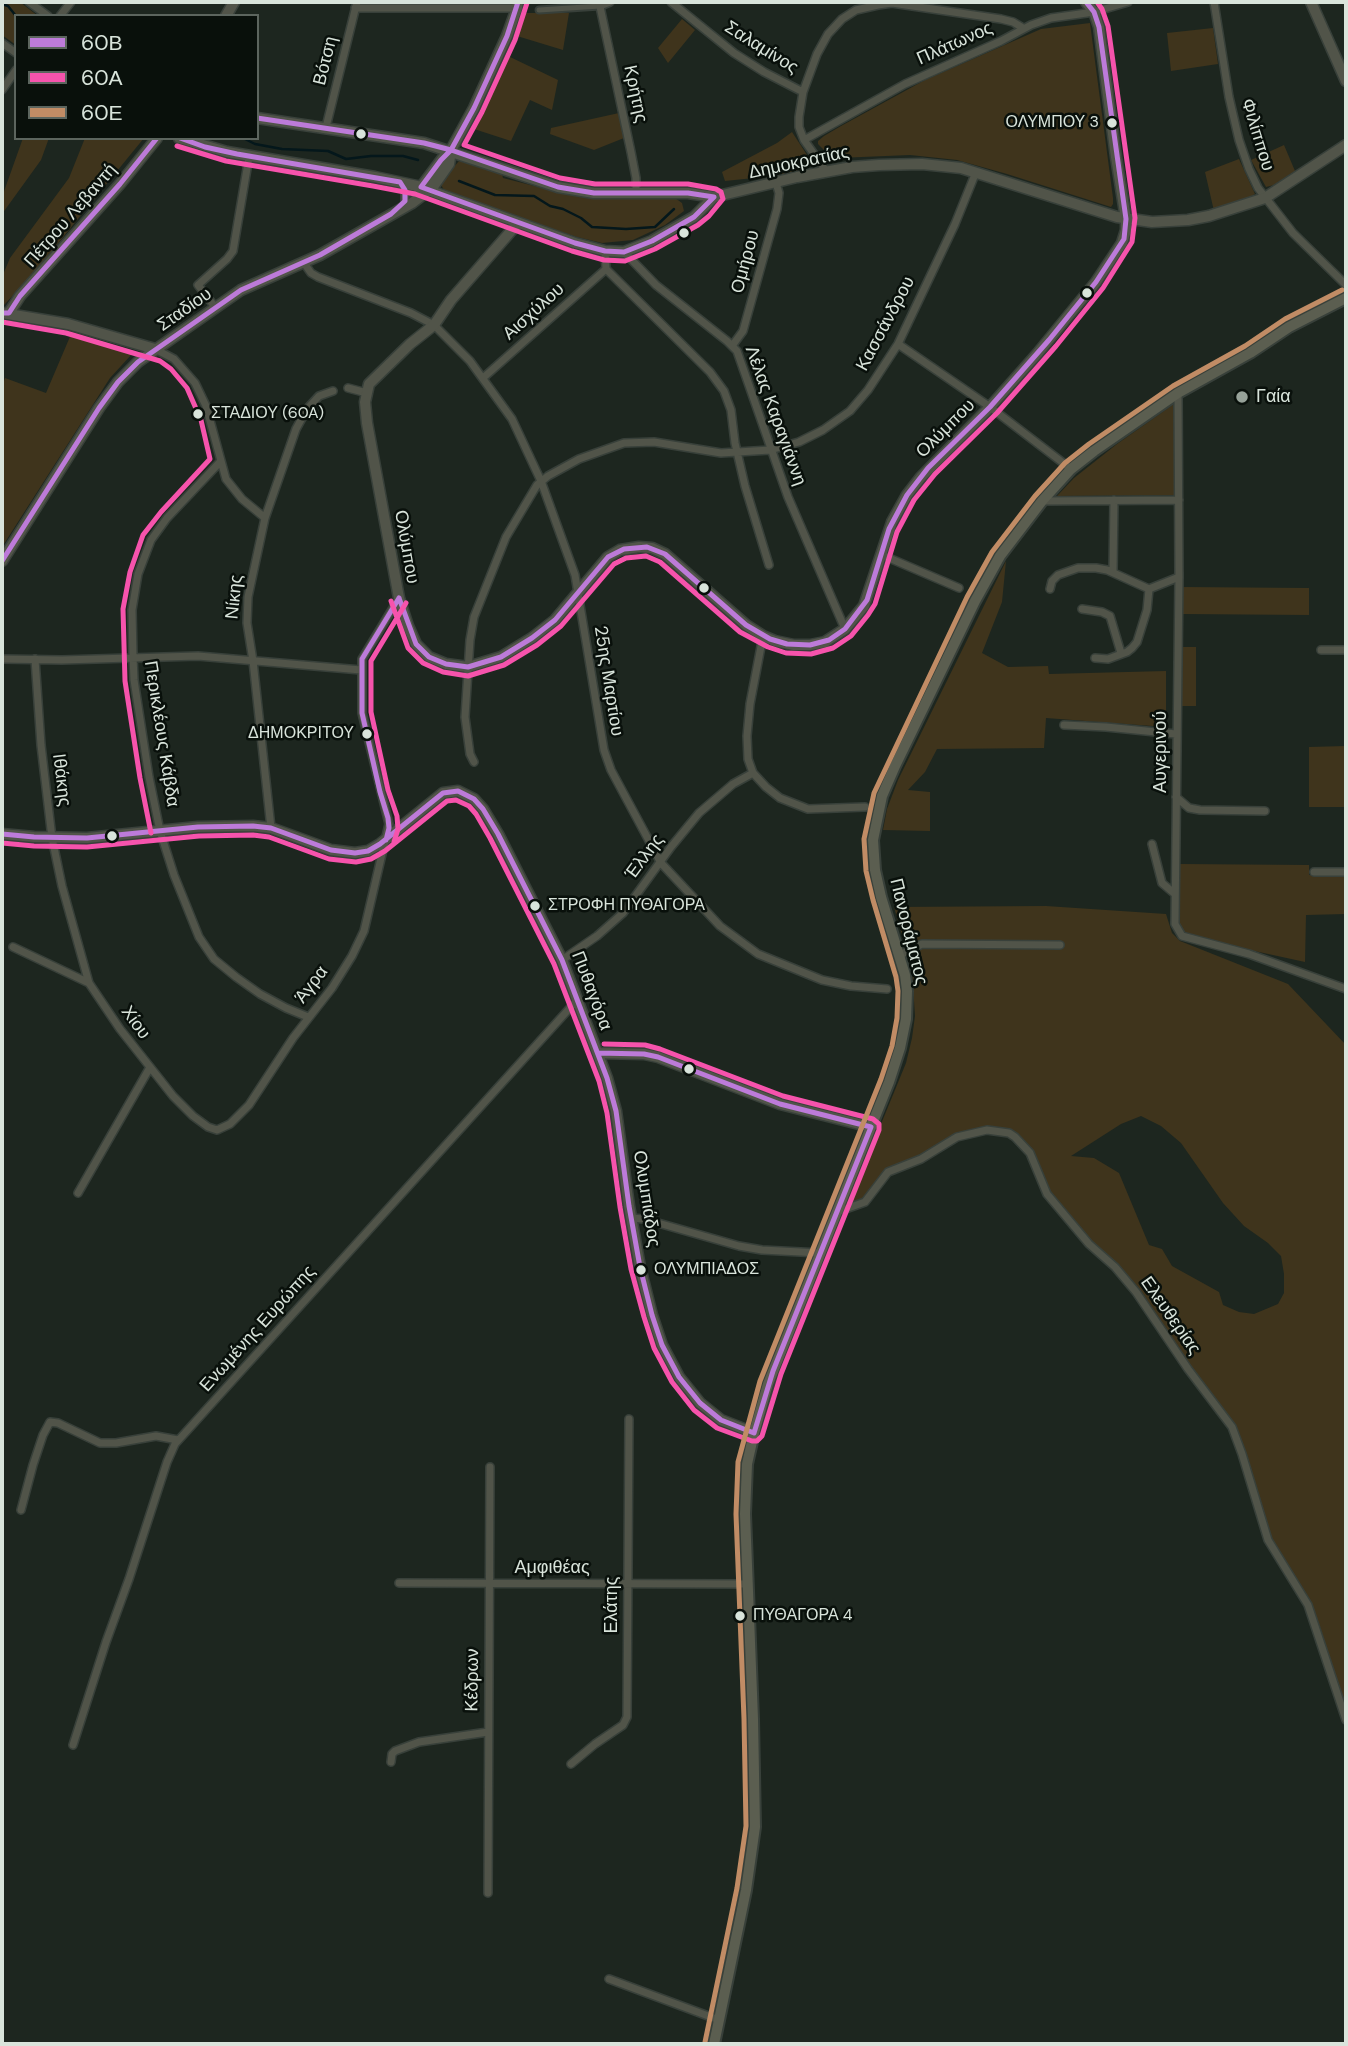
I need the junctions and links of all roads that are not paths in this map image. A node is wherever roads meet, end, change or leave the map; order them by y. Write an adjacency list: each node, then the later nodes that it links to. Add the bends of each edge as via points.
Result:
1 (29, 2): 14 (street)
2 (610, 2): 9 (street)
3 (671, 2): 19 (street, Σαλαμίνος, via 734,53)
4 (1086, 2): 13 (street, Ολύμπου)
5 (1128, 2): 13 (street, Πλάτωνος)
6 (1214, 2): 35 (street, Φιλίππου, via 1239,139)
7 (1311, 2): 17 (street)
8 (892, 3): 15 (street, via 1000,19); 19 (street, via 856,10 835,24)
9 (599, 4): 12 (street); 33 (street, Κρήτης, via 627,127)
10 (356, 5): 11 (street); 21 (street, Βότση)
11 (517, 5): 26 (street, Σταδίου, via 507,36)
12 (539, 10)
13 (1094, 12): 15 (street, Πλάτωνος); 38 (street, Ολύμπου)
14 (45, 14)
15 (1023, 28): 24 (street, Πλάτωνος, via 905,84)
16 (14, 73): 18 (street)
17 (1346, 80)
18 (2, 90)
19 (803, 92): 24 (street, via 799,121)
20 (259, 118): 21 (street)
21 (326, 127): 26 (street)
22 (155, 140): 47 (street, Πέτρου Λεβαντή)
23 (185, 140): 27 (street, Δημοκρατίας)
24 (804, 140): 28 (street)
25 (1346, 145): 35 (street, Δημοκρατίας)
26 (451, 150): 32 (street, Σταδίου); 33 (street, via 558,187)
27 (249, 157): 30 (street, Δημοκρατίας); 46 (street, via 233,251 198,285)
28 (826, 171): 29 (street, Δημοκρατίας, via 902,164); 31 (street, Δημοκρατίας)
29 (976, 172): 38 (street, Δημοκρατίας); 49 (street, Κασσάνδρου)
30 (400, 182): 32 (street, Δημοκρατίας); 36 (street)
31 (776, 183): 34 (street, Δημοκρατίας); 50 (street, Ομήρου, via 777,209 743,331)
32 (426, 189): 36 (street, Σταδίου); 37 (street, Σταδίου); 39 (street, Δημοκρατίας)
33 (636, 194): 34 (street)
34 (714, 197): 41 (street, Δημοκρατίας, via 694,217)
35 (1265, 198): 38 (street, Δημοκρατίας, via 1188,220); 44 (street, Φιλίππου)
36 (405, 201): 37 (street, Σταδίου)
37 (391, 214): 42 (street, Σταδίου)
38 (1126, 219): 57 (street, Ολύμπου, via 1122,243 1103,272)
39 (518, 223): 40 (street, Δημοκρατίας); 48 (street)
40 (605, 251): 41 (street, Δημοκρατίας); 43 (street)
41 (624, 252): 50 (street, Λέλας Καραγιάννη, via 656,285)
42 (304, 263): 46 (street, Σταδίου, via 249,286); 48 (street, 25ης Μαρτίου, via 318,277)
43 (606, 269): 52 (street, Αισχύλου); 59 (street, via 719,383 731,408)
44 (1346, 285)
45 (1346, 298): 56 (main road, Πανοράματος)
46 (215, 307): 51 (street, Σταδίου)
47 (5, 313): 51 (street, via 68,324)
48 (434, 325): 52 (street, 25ης Μαρτίου); 54 (street)
49 (898, 344): 57 (street); 58 (street, Κασσάνδρου, via 850,411 799,442)
50 (732, 346): 58 (street, Λέλας Καραγιάννη)
51 (155, 349): 60 (street, via 173,359 195,383); 68 (street, Σταδίου, via 107,396)
52 (483, 378): 62 (street, 25ης Μαρτίου, via 516,425)
53 (348, 388): 54 (street)
54 (368, 389): 76 (street, Ολύμπου, via 367,423)
55 (333, 391): 66 (street, Νίκης, via 318,396 296,429)
56 (1178, 393): 61 (main road, Πανοράματος); 64 (street, Αυγερινού)
57 (990, 407): 61 (street); 67 (street, Ολύμπου, via 912,488 895,515)
58 (770, 450): 59 (street, Κασσάνδρου); 78 (street, Λέλας Καραγιάννη)
59 (737, 453): 62 (street, Κασσάνδρου, via 654,442 624,443 579,459); 69 (street)
60 (220, 462): 66 (street, via 232,489); 83 (street, Περικλέους Κάβδα, via 151,540 138,574 132,610)
61 (1071, 469): 65 (main road, Πανοράματος)
62 (541, 481): 75 (street, 25ης Μαρτίου); 88 (street, Κασσάνδρου, via 506,537 481,595)
63 (1114, 500): 64 (street); 65 (street); 70 (street)
64 (1179, 500): 71 (street, Αυγερινού)
65 (1042, 501): 109 (main road, Πανοράματος, via 1000,556 975,601 880,804 873,840 875,870)
66 (265, 519): 87 (street, Νίκης, via 248,597)
67 (882, 555): 72 (street); 78 (street, Ολύμπου, via 865,604)
68 (2, 561)
69 (769, 565)
70 (1114, 572): 73 (street, via 1067,570 1052,581); 74 (street)
71 (1179, 577): 74 (street); 91 (street, Αυγερινού)
72 (959, 588)
73 (1050, 589)
74 (1149, 589): 82 (street, via 1137,642)
75 (578, 592): 79 (street, Ολύμπου, via 611,554 652,548); 88 (street, Ολύμπου, via 555,620 532,638 501,657); 103 (street, 25ης Μαρτίου, via 604,750)
76 (399, 598): 88 (street, Ολύμπου, via 416,644 429,657); 89 (street, via 362,659)
77 (1082, 609): 82 (street, via 1110,616)
78 (845, 629): 79 (street, Ολύμπου, via 830,640 810,645)
79 (763, 636): 93 (street, via 749,715 748,759)
80 (1321, 650): 81 (street)
81 (1346, 650)
82 (1121, 653): 84 (street)
83 (132, 656): 86 (street); 87 (street); 98 (street, Περικλέους Κάβδα)
84 (1095, 658)
85 (2, 659): 86 (street)
86 (35, 659): 100 (street, Ιθάκης)
87 (253, 661): 89 (street); 97 (street, Νίκης)
88 (468, 667): 92 (street, Κασσάνδρου, via 465,717)
89 (361, 670): 101 (street, Άγρα, via 362,713 388,818)
90 (1064, 725): 91 (street)
91 (1176, 734): 94 (street, Αυγερινού)
92 (474, 762)
93 (753, 773): 95 (street, via 780,798 808,808); 103 (street, Έλλης, via 699,813)
94 (1177, 797): 96 (street, via 1189,808 1200,810); 106 (street, Αυγερινού)
95 (865, 807)
96 (1265, 811)
97 (271, 828): 98 (street, Πυθαγόρα); 101 (street, Πυθαγόρα, via 344,853 368,851)
98 (160, 831): 100 (street, Πυθαγόρα); 115 (street, Περικλέους Κάβδα, via 195,927 214,959 260,994)
99 (2, 834): 100 (street, Πυθαγόρα)
100 (52, 838): 111 (street, Ιθάκης)
101 (386, 840): 110 (street, Πυθαγόρα, via 443,793 469,795 493,824); 115 (street, Άγρα, via 364,931 332,988)
102 (1152, 844): 106 (street, via 1161,883)
103 (661, 863): 110 (street, Έλλης, via 623,913); 112 (street, 25ης Μαρτίου, via 713,919 758,954 822,980)
104 (1314, 872): 105 (street)
105 (1346, 872)
106 (1175, 894): 113 (street, Αυγερινού, via 1175,925 1182,936)
107 (1060, 945): 109 (street, via 922,944)
108 (13, 947): 111 (street)
109 (900, 955): 118 (main road, Πανοράματος, via 907,991 905,1026)
110 (562, 960): 114 (street, Πυθαγόρα)
111 (89, 983): 117 (street, Χίου)
112 (887, 989)
113 (1346, 989)
114 (578, 999): 116 (street, Πυθαγόρα); 126 (street, Ενωμένης Ευρώπης)
115 (308, 1017): 119 (street, Άγρα, via 249,1105)
116 (598, 1053): 118 (street, Πυθαγόρα, via 664,1058 780,1104); 122 (street, Ολυμπιάδος, via 614,1101)
117 (149, 1069): 119 (street, Χίου, via 193,1116 208,1127); 120 (street)
118 (872, 1127): 121 (main road, Πανοράματος)
119 (223, 1129)
120 (78, 1193)
121 (837, 1212): 123 (main road, Πανοράματος); 133 (street, Ελευθερίας, via 865,1202 888,1172 922,1159 957,1137 987,1130 1015,1137 1030,1153 1047,1194 1136,1292 1232,1427 1268,1540 1308,1605)
122 (631, 1218): 123 (street, via 740,1246); 125 (street, Ολυμπιάδος, via 654,1323 674,1370 707,1410)
123 (820, 1253): 125 (main road, Πανοράματος, via 768,1384)
124 (629, 1419): 131 (street, Ελάτης)
125 (754, 1433): 132 (main road, Πανοράματος, via 745,1496)
126 (178, 1440): 128 (street, via 156,1436 100,1443 50,1422); 135 (street, Ενωμένης Ευρώπης)
127 (491, 1467): 130 (street, Κέδρων)
128 (21, 1510)
129 (399, 1583): 130 (street, Αμφιθέας)
130 (491, 1584): 131 (street, Αμφιθέας); 134 (street, Κέδρων)
131 (628, 1584): 132 (street, Αμφιθέας); 137 (street, Ελάτης, via 626,1721)
132 (747, 1584): 140 (main road, Πανοράματος, via 755,1827)
133 (1346, 1720)
134 (488, 1732): 136 (street, via 419,1742 395,1751); 138 (street, Κέδρων)
135 (73, 1745)
136 (391, 1762)
137 (571, 1763)
138 (488, 1894)
139 (609, 1979): 140 (street)
140 (719, 2020): 141 (main road, Πανοράματος)
141 (714, 2044)

